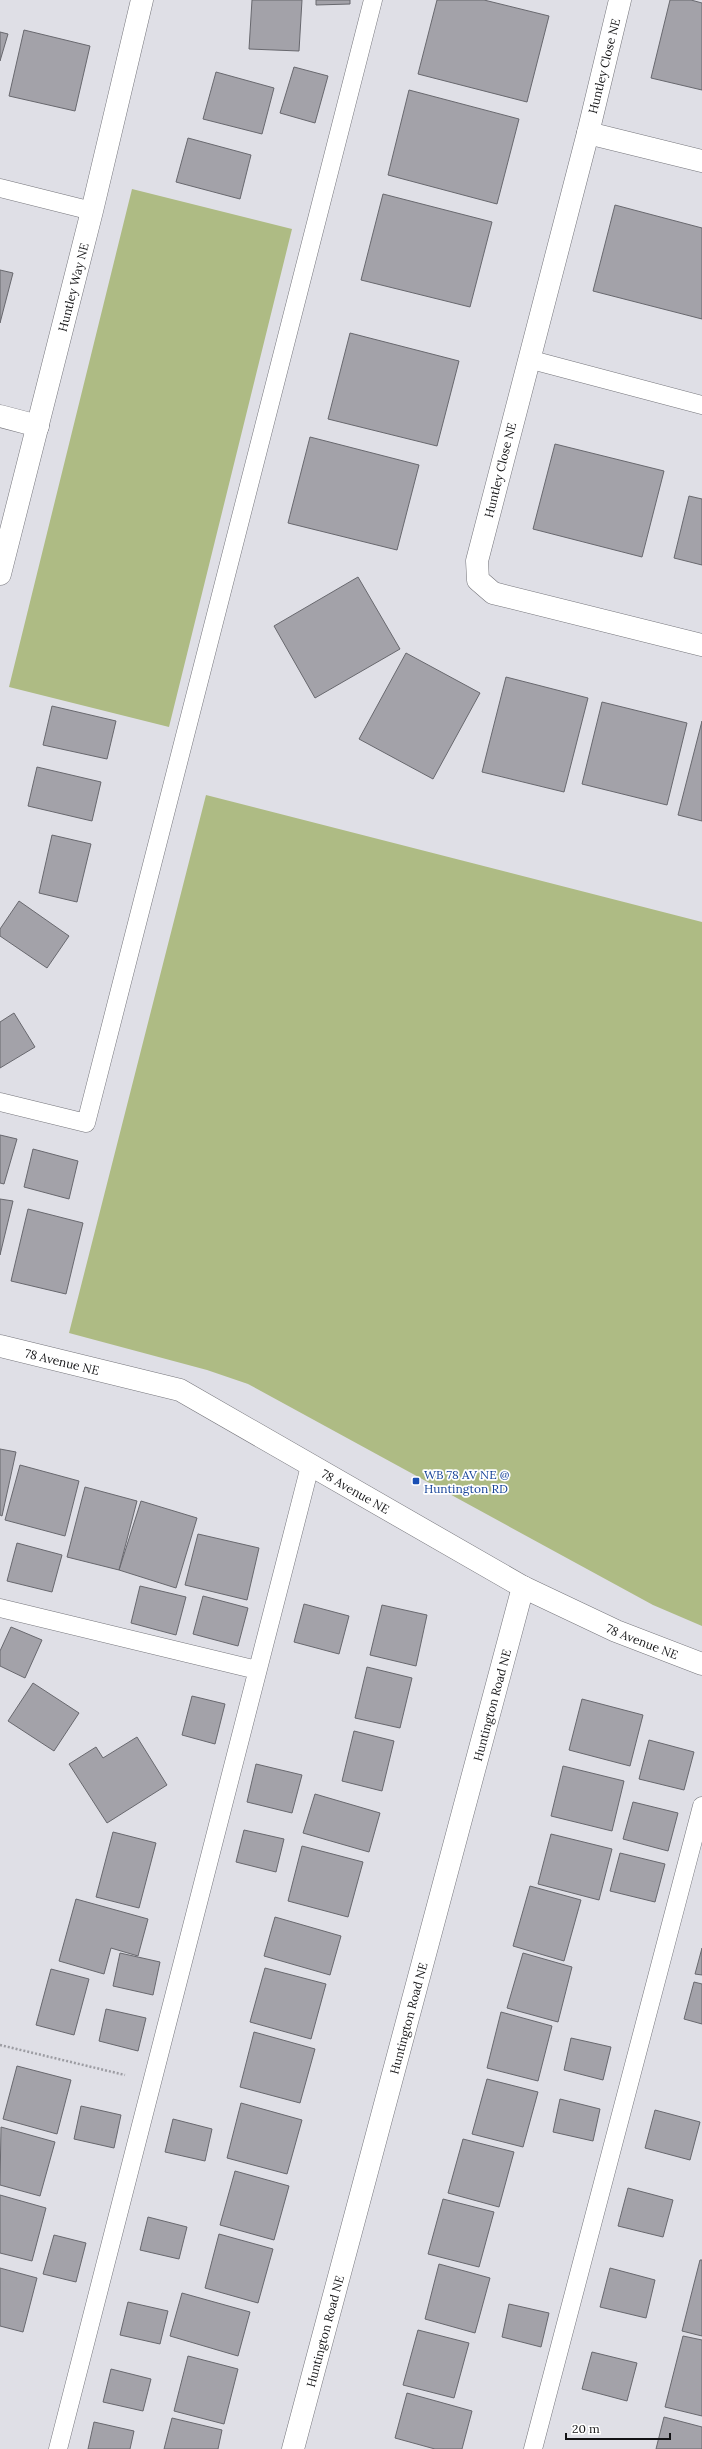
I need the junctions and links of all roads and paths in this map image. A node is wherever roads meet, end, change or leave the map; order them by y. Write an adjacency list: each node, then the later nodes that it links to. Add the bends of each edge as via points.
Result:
1 (142, 0): 7 (street, Huntley Way NE)
2 (373, 0): 14 (lane, via 86,1123)
3 (620, 0): 4 (street, Huntley Close NE)
4 (588, 133): 5 (street); 8 (street, Huntley Close NE)
5 (702, 161)
6 (0, 188): 7 (lane)
7 (92, 211): 11 (street, Huntley Way NE)
8 (528, 359): 9 (lane); 13 (street, Huntley Close NE, via 477,561 478,580 493,593)
9 (702, 405)
10 (0, 416): 11 (street)
11 (38, 426): 12 (street, Huntley Way NE)
12 (0, 574)
13 (702, 646)
14 (0, 1102)
15 (0, 1346): 16 (street, 78 Avenue NE, via 180,1390)
16 (310, 1466): 17 (street, 78 Avenue NE); 20 (lane)
17 (523, 1587): 19 (street, 78 Avenue NE, via 616,1631); 25 (street, Huntington Road NE)
18 (0, 1608): 20 (lane)
19 (702, 1664)
20 (257, 1670): 23 (lane)
21 (702, 1806): 26 (lane)
22 (0, 2045): 23 (path, via 134,2077)
23 (153, 2076): 24 (lane)
24 (58, 2449)
25 (293, 2449)
26 (533, 2449)

